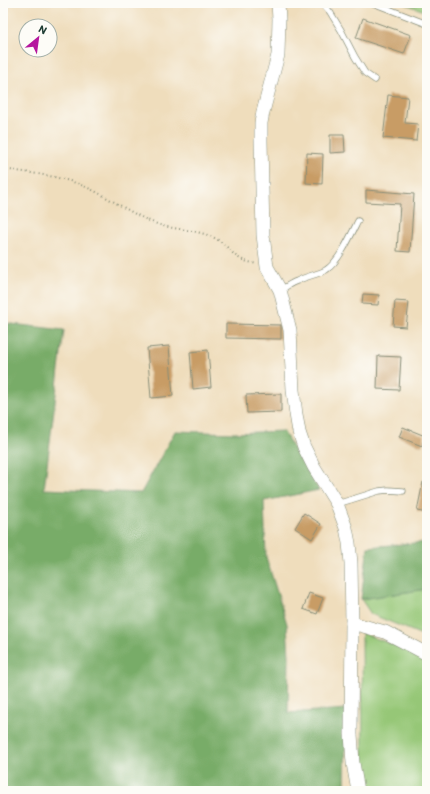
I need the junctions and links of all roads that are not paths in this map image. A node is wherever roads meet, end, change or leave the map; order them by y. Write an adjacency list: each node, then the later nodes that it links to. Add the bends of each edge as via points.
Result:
1 (278, 3): 7 (street, via 278,55 263,112 261,141 263,235 267,267)
2 (322, 3): 5 (lane, via 330,12 365,73)
3 (373, 3): 4 (lane)
4 (427, 24)
5 (375, 80)
6 (358, 221): 7 (lane, via 333,264 326,270 297,280)
7 (280, 290): 9 (street, via 290,330 293,390 299,432 314,467)
8 (403, 491): 9 (lane, via 379,491)
9 (337, 504): 10 (street, via 349,543)
10 (352, 623): 11 (street, via 385,632); 12 (street, via 351,734)
11 (427, 654)
12 (357, 791)

